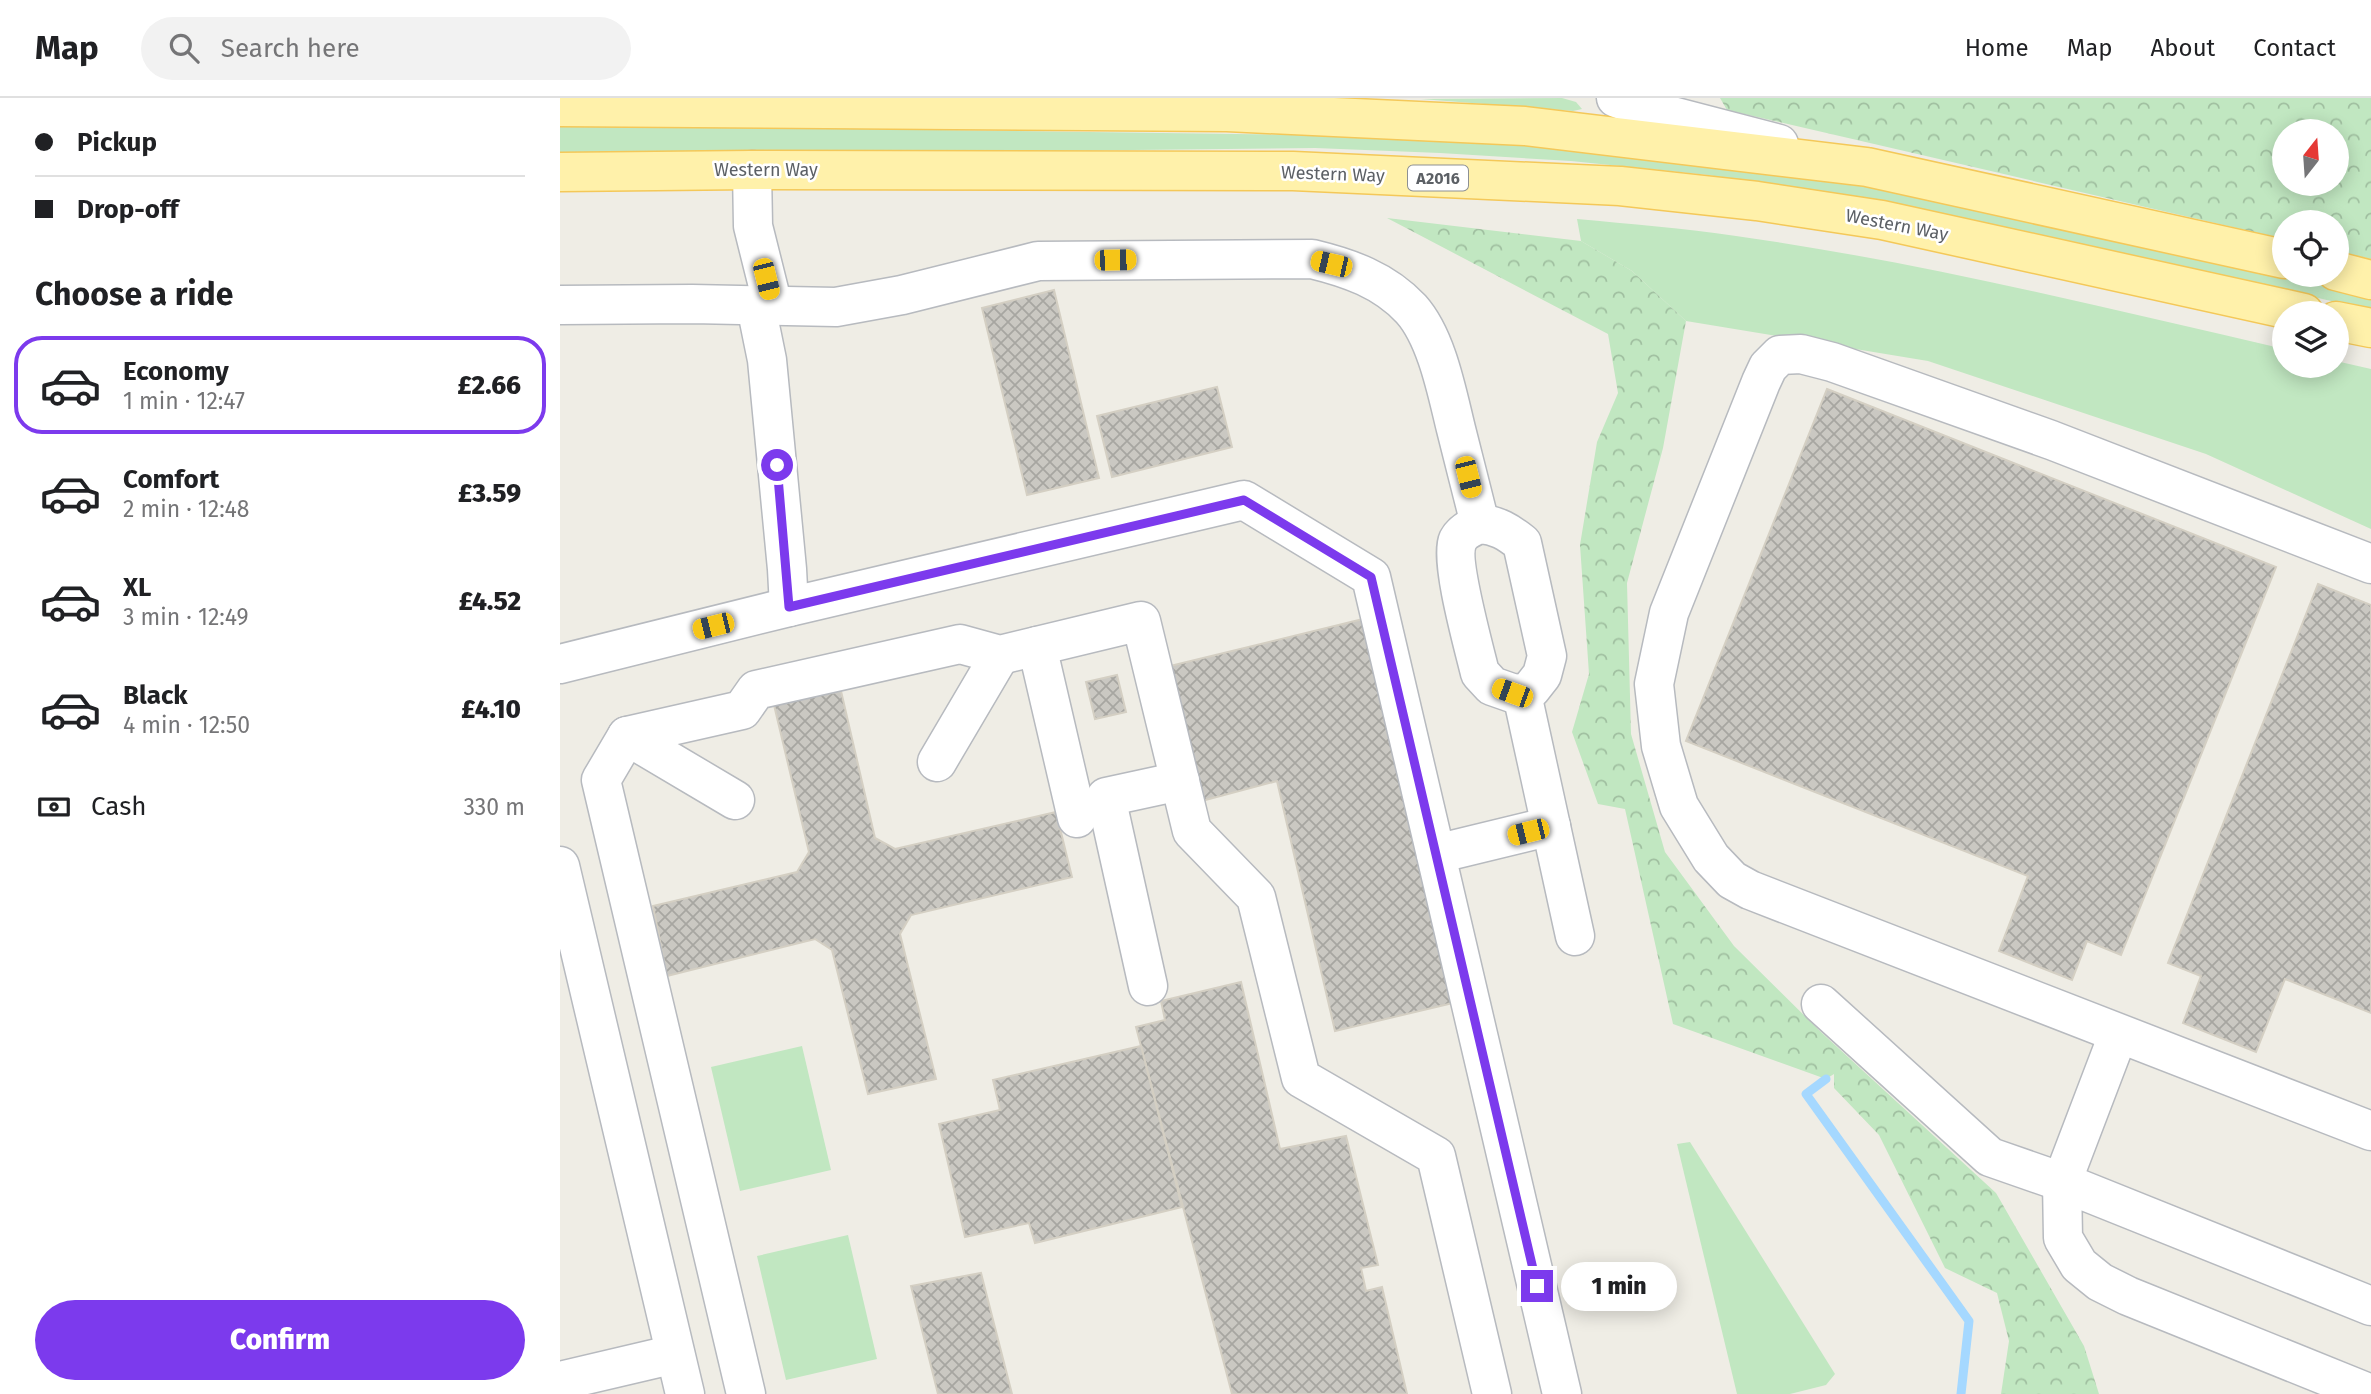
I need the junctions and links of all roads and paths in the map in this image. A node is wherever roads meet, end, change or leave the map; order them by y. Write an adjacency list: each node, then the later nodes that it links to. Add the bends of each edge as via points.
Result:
1 (1329, 98): 4 (street)
2 (1616, 98): 5 (street)
3 (560, 107): 4 (main road)
4 (1227, 113): 5 (main road, via 1525,126)
5 (1867, 167): 8 (main road)
6 (752, 170): 7 (main road, Western Way / A2016); 12 (street, via 752,226); 13 (main road, Western Way / A2016, via 1293,171 1620,186 1882,220)
7 (560, 172)
8 (2272, 256)
9 (2349, 274): 10 (main road)
10 (2371, 280)
11 (560, 305): 12 (street)
12 (765, 306): 16 (street, via 836,307 1038,261 1312,259 1351,269 1383,286 1412,310 1430,342 1445,381); 18 (street)
13 (2272, 306)
14 (2349, 324): 15 (main road)
15 (2371, 328)
16 (1480, 524): 22 (street, via 1508,532 1521,543 1547,656 1542,675); 22 (street, via 1458,539 1455,559 1479,673 1492,686)
17 (2371, 564): 34 (street, via 2051,440 1832,362 1790,354 1780,355 1768,367 1669,613 1654,684 1661,746 1679,806 1712,858 1732,880 1751,890)
18 (789, 607): 21 (street); 29 (street, via 1244,500 1371,577)
19 (1037, 646): 20 (street); 25 (street, via 1141,621); 27 (street)
20 (1000, 655): 23 (street, via 960,644 756,690 742,710); 24 (street)
21 (560, 664)
22 (1522, 694): 28 (street)
23 (627, 736): 26 (street); 41 (street, via 601,780)
24 (937, 762)
25 (1180, 781): 32 (street, via 1106,797); 42 (street, via 1192,831 1256,897 1301,1078 1436,1156)
26 (735, 800)
27 (1077, 818)
28 (1551, 826): 29 (street); 31 (street)
29 (1436, 854): 43 (street)
30 (560, 866): 38 (street)
31 (1575, 936)
32 (1148, 985)
33 (1821, 1004): 36 (street, via 1990,1157)
34 (2118, 1035): 35 (street); 36 (street)
35 (2371, 1132)
36 (2062, 1182): 37 (street); 44 (street, via 2063,1238 2080,1265 2100,1282)
37 (2371, 1306)
38 (675, 1354): 39 (street); 40 (street)
39 (560, 1381)
40 (685, 1394)
41 (746, 1394)
42 (1492, 1394)
43 (1562, 1394)
44 (2371, 1394)

